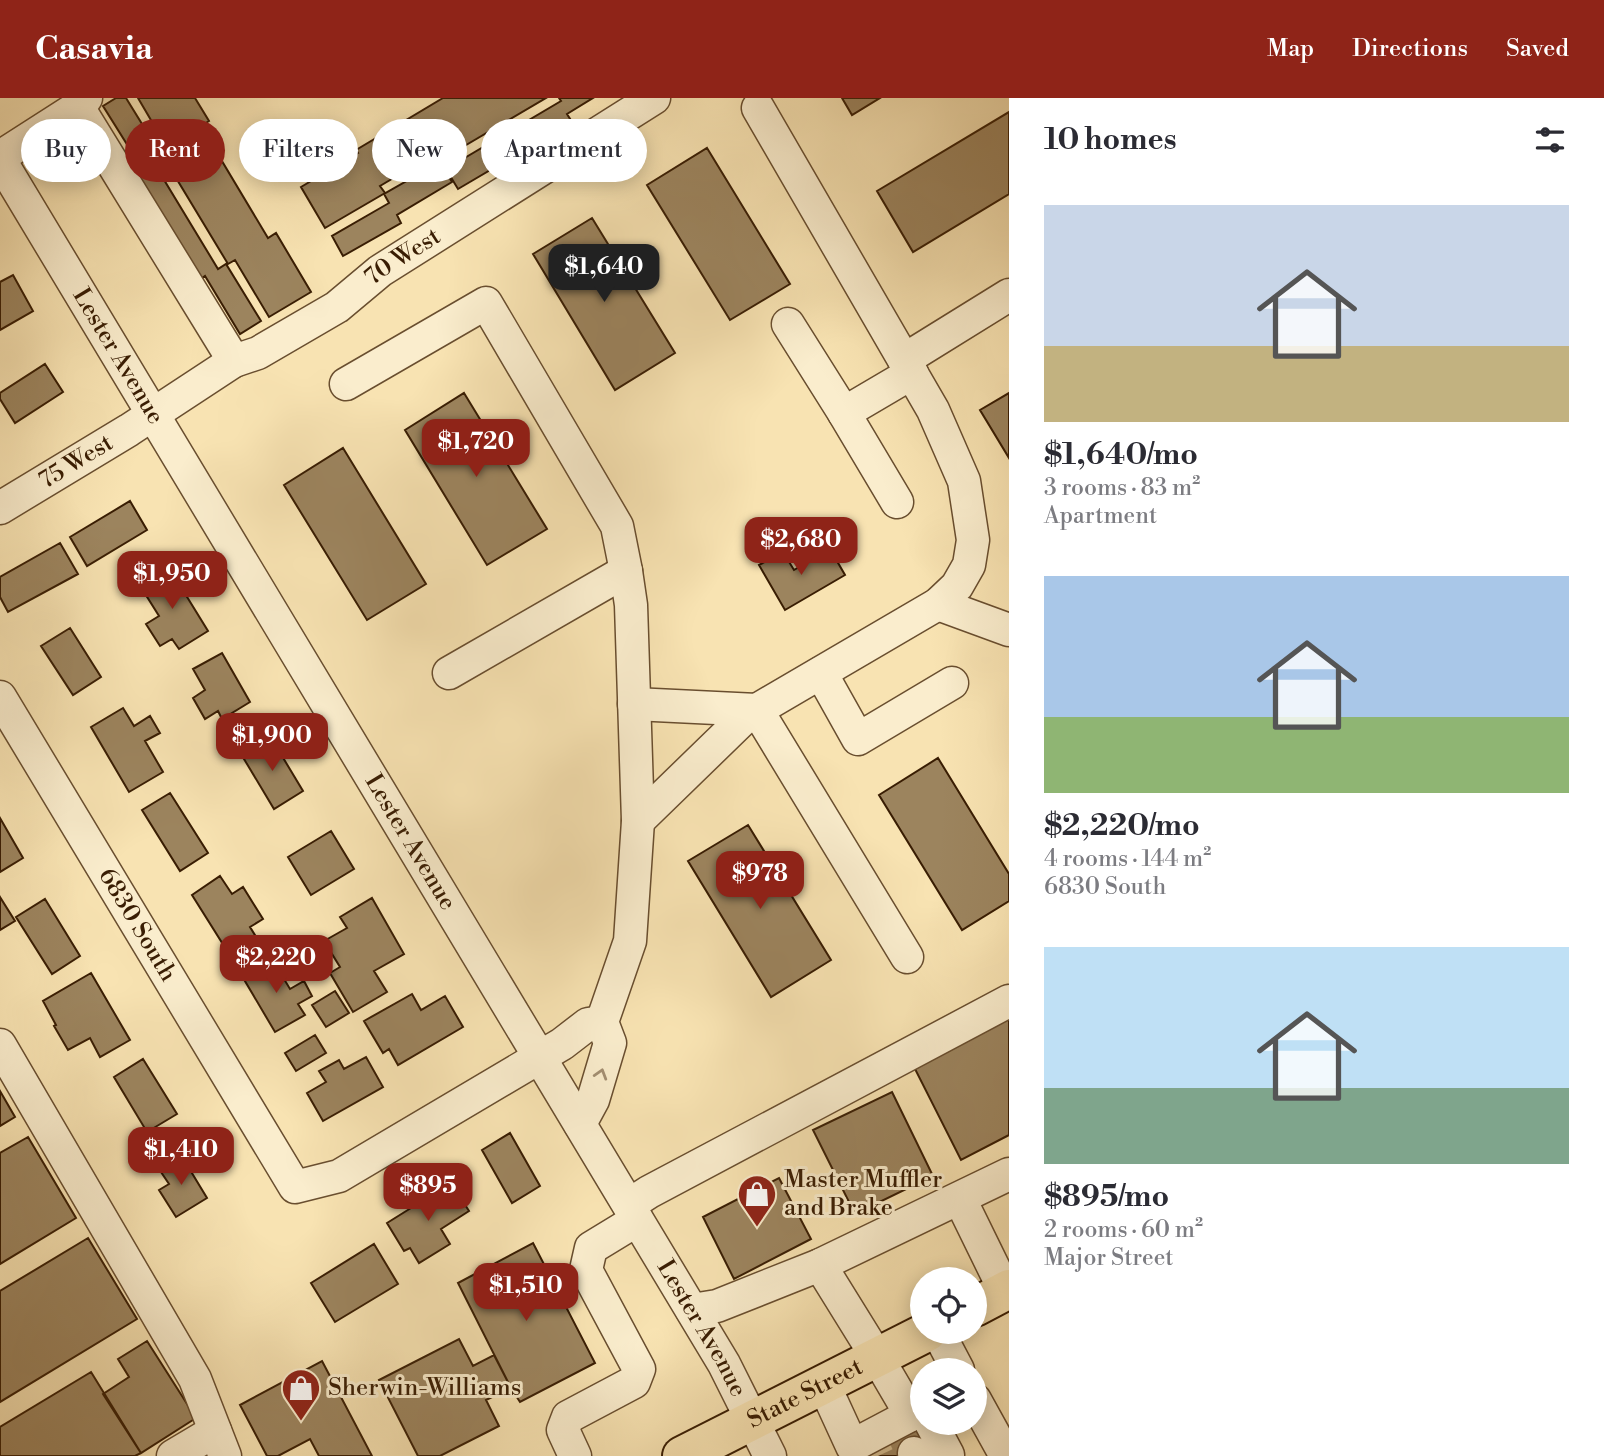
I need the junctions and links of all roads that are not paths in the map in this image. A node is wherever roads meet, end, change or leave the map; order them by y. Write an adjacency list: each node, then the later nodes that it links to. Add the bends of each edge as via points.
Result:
1 (654, 98): 7 (street, 70 West, via 380,271 337,307 258,353)
2 (82, 103): 4 (street); 7 (street)
3 (758, 108): 8 (street)
4 (0, 159): 11 (street, Lester Avenue)
5 (1009, 295): 8 (street)
6 (788, 324): 10 (street)
7 (234, 361): 11 (street, 70 West)
8 (908, 366): 10 (street); 15 (street, via 964,481 973,540 969,565 957,586)
9 (346, 384): 14 (street, via 486,303 617,526)
10 (844, 413): 12 (street)
11 (152, 414): 13 (street, 75 West); 28 (street, Lester Avenue)
12 (897, 502)
13 (0, 508)
14 (626, 571): 17 (street); 21 (street)
15 (938, 604): 16 (street); 18 (street)
16 (1009, 630)
17 (449, 673)
18 (821, 673): 19 (street, via 858,739); 22 (street)
19 (952, 683)
20 (0, 697): 28 (street, 6830 South, via 295,1187 339,1176)
21 (635, 704): 22 (street); 23 (street)
22 (757, 710): 23 (street); 24 (street)
23 (638, 821): 26 (street, via 630,941)
24 (907, 957)
25 (1009, 1001): 32 (street, via 649,1192)
26 (602, 1021): 28 (street, via 588,1024); 29 (street, one-way to 26, via 593,1100 610,1043)
27 (0, 1045): 44 (street, via 195,1379)
28 (538, 1057): 29 (street, Lester Avenue)
29 (580, 1124): 32 (street, Lester Avenue)
30 (1009, 1174): 31 (street)
31 (960, 1199): 33 (street); 34 (street)
32 (633, 1213): 35 (street, Lester Avenue); 47 (street, via 591,1248 586,1270 639,1369 634,1382 568,1417 563,1430)
33 (820, 1265): 35 (street, via 717,1306); 37 (street)
34 (996, 1296)
35 (692, 1310): 39 (street, Lester Avenue)
36 (910, 1340): 37 (main road, State Street)
37 (877, 1357): 38 (main road, State Street); 41 (street)
38 (824, 1385): 39 (main road, State Street); 45 (street)
39 (752, 1421): 48 (main road, State Street); 49 (street, Lester Avenue)
40 (987, 1422): 51 (street)
41 (910, 1424)
42 (910, 1431): 45 (street)
43 (920, 1435): 50 (street)
44 (220, 1443): 46 (street)
45 (857, 1446)
46 (173, 1456)
47 (575, 1456)
48 (682, 1456)
49 (770, 1456)
50 (946, 1456)
51 (1006, 1456)

